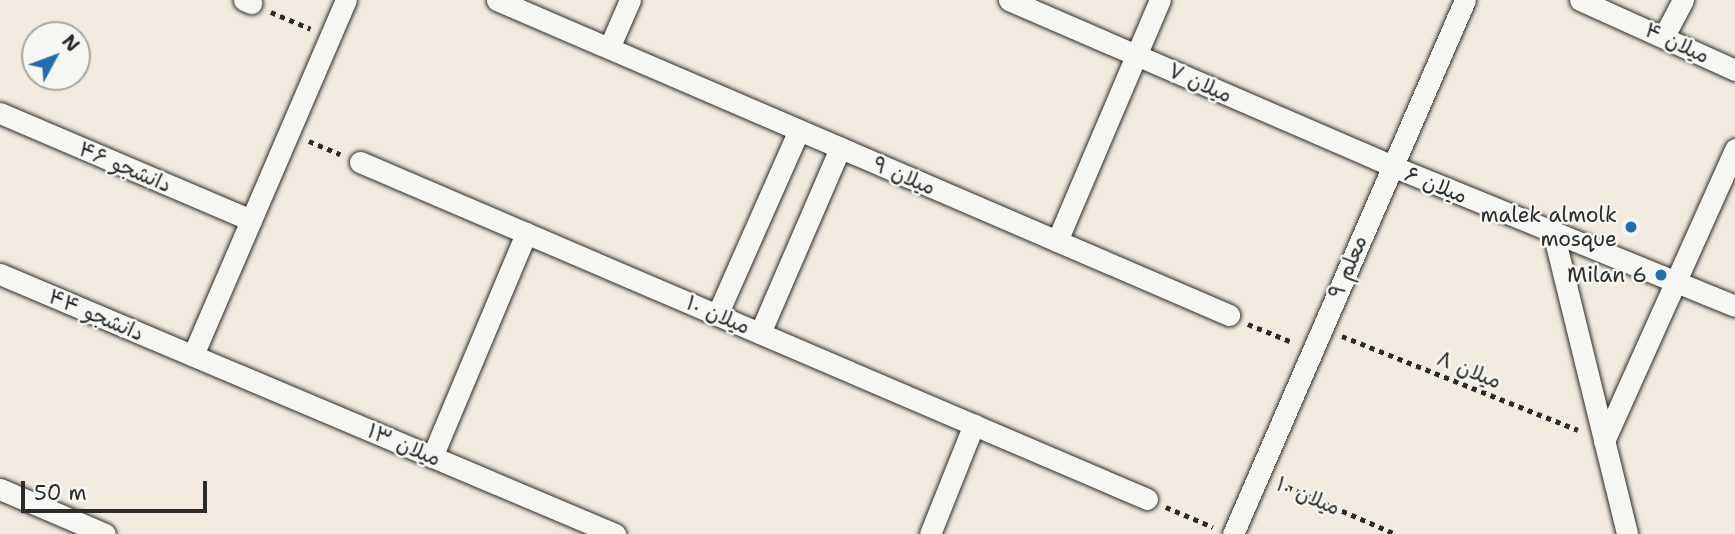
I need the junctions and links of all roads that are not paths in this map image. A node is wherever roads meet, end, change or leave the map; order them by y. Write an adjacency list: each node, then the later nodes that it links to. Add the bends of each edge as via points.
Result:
1 (346, 0): 19 (street)
2 (497, 0): 10 (street, میلان ۹)
3 (630, 0): 10 (street)
4 (1009, 0): 11 (street, میلان ۷)
5 (1160, 0): 11 (street)
6 (1465, 0): 18 (street, معلم ۹)
7 (1580, 0): 9 (street, میلان ۴)
8 (1683, 0): 9 (street)
9 (1664, 36): 12 (street, میلان ۴)
10 (609, 48): 14 (street, میلان ۹)
11 (1136, 55): 18 (street, میلان ۷); 22 (street)
12 (1735, 70)
13 (0, 113): 19 (street, دانشجو ۴۶)
14 (799, 130): 15 (street, میلان ۹); 26 (street)
15 (840, 148): 22 (street, میلان ۹); 28 (street)
16 (1735, 149): 24 (street)
17 (360, 162): 21 (street, میلان ۱۰)
18 (1392, 166): 20 (street, میلان ۶); 35 (street, معلم ۹, via 1258,475)
19 (251, 220): 29 (street)
20 (1553, 232): 24 (street, میلان ۶); 31 (street)
21 (526, 233): 26 (street, میلان ۱۰); 32 (street)
22 (1058, 241): 27 (street, میلان ۹)
23 (2, 281): 29 (street, دانشجو ۴۴)
24 (1675, 282): 25 (street, میلان ۶); 31 (street)
25 (1735, 306)
26 (717, 315): 28 (street, میلان ۱۰)
27 (1229, 316)
28 (760, 333): 30 (street, میلان ۱۰)
29 (193, 355): 32 (street, میلان ۱۳)
30 (974, 424): 34 (street, میلان ۱۰); 38 (street)
31 (1604, 440): 39 (street)
32 (432, 457): 37 (street, میلان ۱۳)
33 (0, 489): 36 (street)
34 (1147, 499)
35 (1225, 531)
36 (105, 534)
37 (615, 534)
38 (930, 534)
39 (1627, 534)

